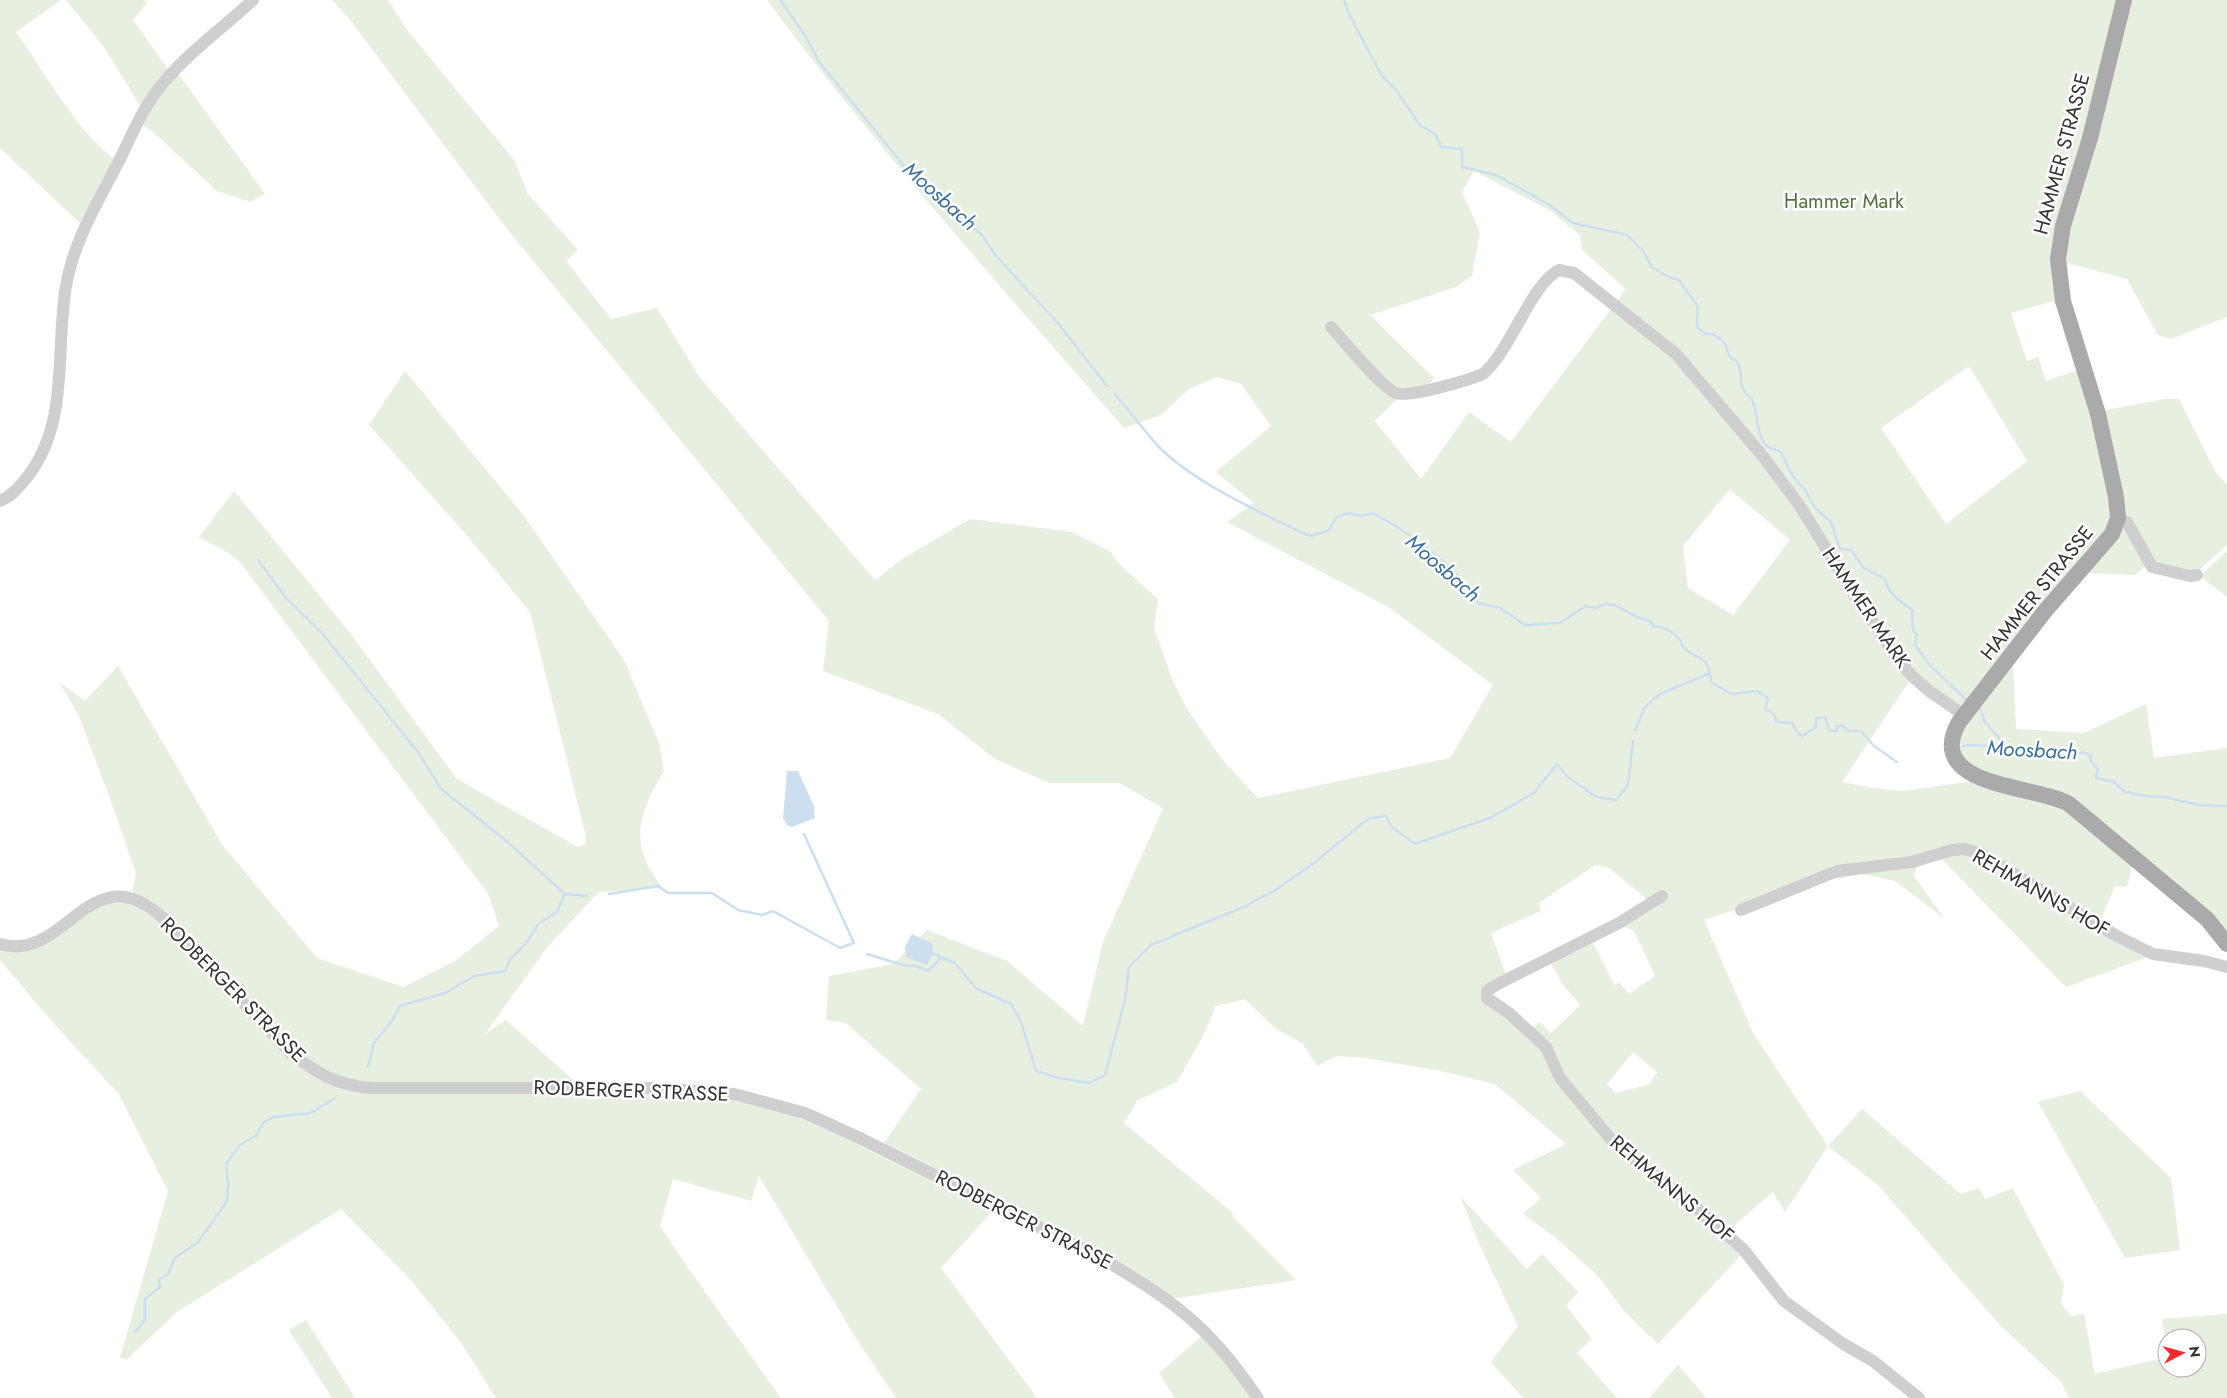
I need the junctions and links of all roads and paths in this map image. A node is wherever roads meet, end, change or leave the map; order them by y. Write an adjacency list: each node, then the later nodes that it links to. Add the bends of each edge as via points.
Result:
1 (253, 0): 4 (street, via 163,83 136,123 71,260 63,312 57,406 47,441 25,480)
2 (2124, 0): 5 (main road, HAMMER STRASSE, via 2090,138 2063,226 2058,259 2063,301 2098,414)
3 (1331, 327): 7 (street, HAMMER MARK, via 1385,386 1398,394 1418,393 1483,374 1491,368 1551,273 1559,270 1574,273 1676,354 1761,454 1800,506 1898,659 1929,691)
4 (0, 501)
5 (2118, 518): 6 (street, via 2126,522 2152,567); 7 (main road, HAMMER STRASSE, via 2102,547 2045,611)
6 (2197, 575)
7 (1964, 716): 11 (main road, HAMMER STRASSE, via 1951,742 1959,764 1994,783 2054,797 2069,804 2207,919)
8 (1662, 896): 14 (street, REHMANNS HOF, via 1619,924 1496,985 1487,991 1487,998 1515,1018 1546,1047 1560,1078 1614,1143 1743,1249 1784,1301 1873,1361)
9 (1740, 910): 12 (street, REHMANNS HOF, via 1837,871 1912,862 1965,849 1980,853 2114,935 2153,954)
10 (0, 944): 13 (street, RODBERGER STRASSE, via 22,946 38,942 93,904 108,898 126,898 148,906 163,918 291,1052 314,1071 345,1084 371,1088 700,1090 752,1097 805,1113 1103,1258 1194,1322 1231,1361)
11 (2227, 944)
12 (2227, 967)
13 (1258, 1398)
14 (1919, 1398)

